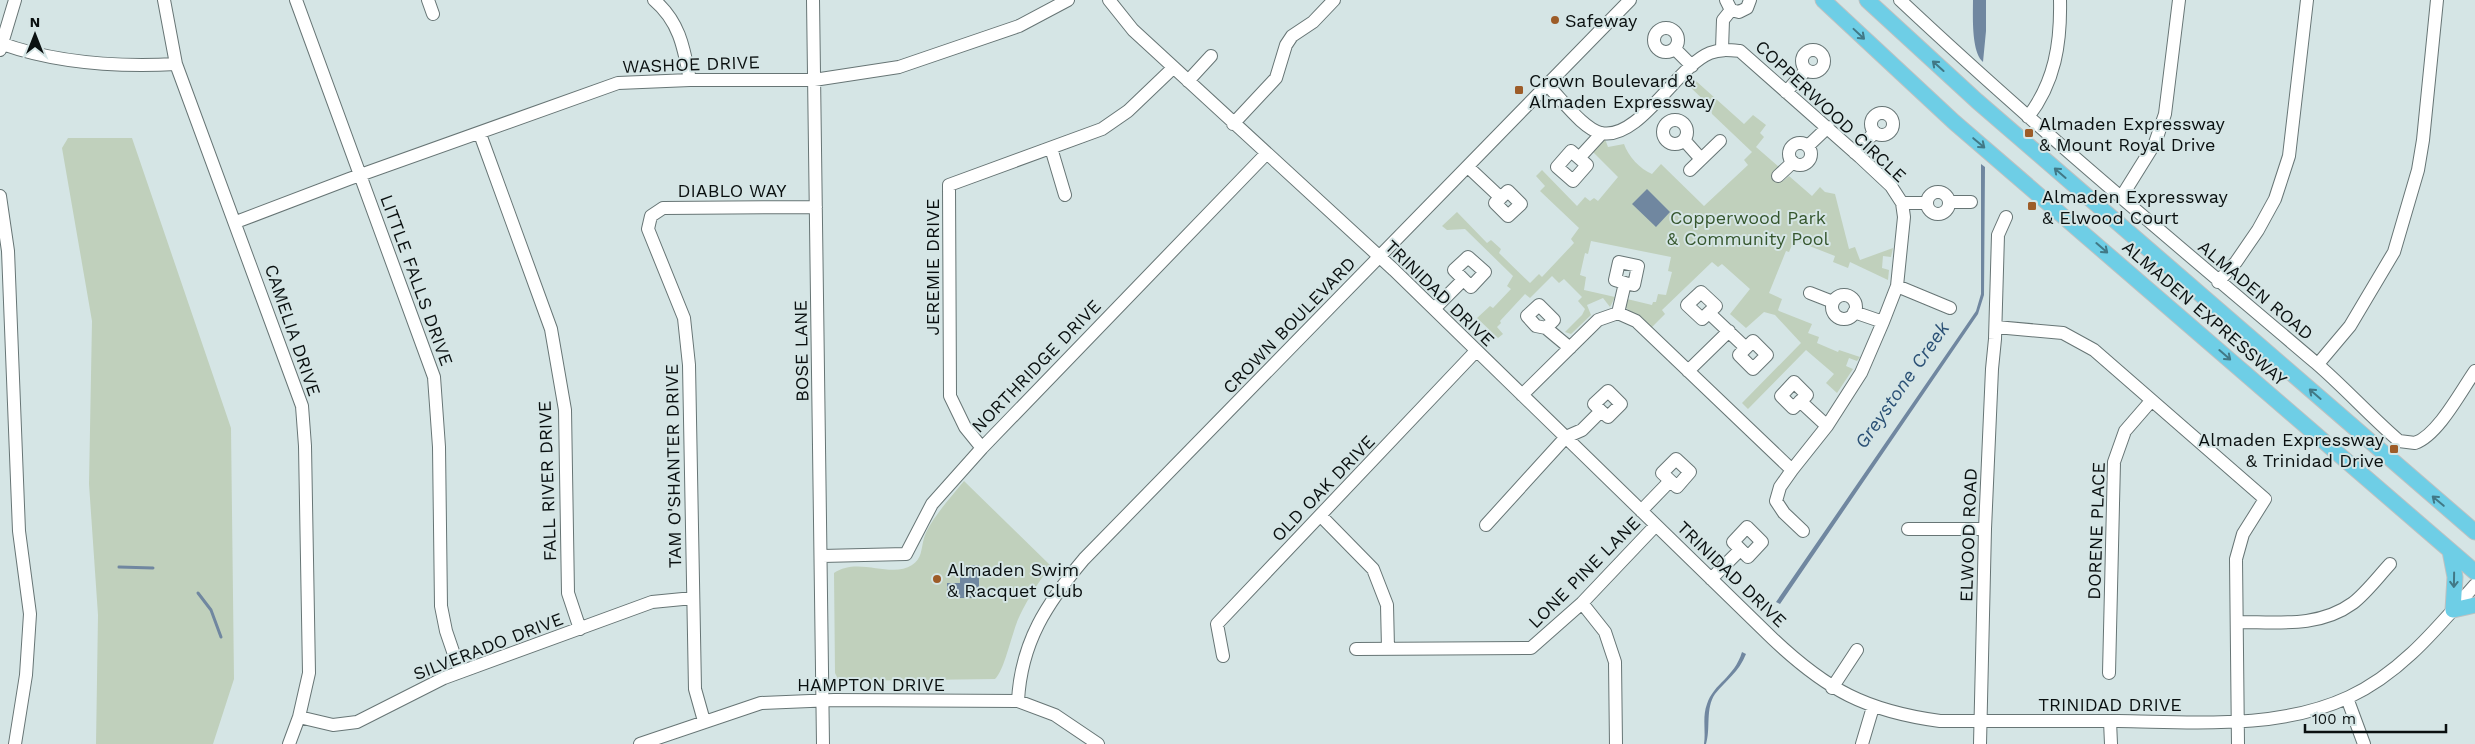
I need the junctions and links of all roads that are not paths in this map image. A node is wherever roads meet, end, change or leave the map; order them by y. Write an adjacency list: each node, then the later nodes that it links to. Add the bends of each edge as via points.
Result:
1 (15, 0): 22 (street)
2 (164, 0): 26 (street, CAMELIA DRIVE)
3 (296, 0): 49 (street, LITTLE FALLS DRIVE)
4 (428, 0): 20 (street)
5 (654, 0): 29 (street, via 664,8 682,39)
6 (813, 0): 30 (street, BOSE LANE)
7 (1068, 0): 30 (street, WASHOE DRIVE, via 1019,26 898,68)
8 (1110, 0): 28 (street, TRINIDAD DRIVE, via 1133,30)
9 (1334, 0): 37 (street, via 1313,22 1292,36 1276,78)
10 (1630, 0): 32 (street, CROWN BOULEVARD)
11 (1750, 0): 19 (street, via 1743,11)
12 (1823, 0): 99 (main road, ALMADEN EXPRESSWAY, one-way to 99, via 1954,122)
13 (1867, 0): 97 (main road, ALMADEN EXPRESSWAY, one-way to 13, via 1977,101)
14 (1900, 0): 36 (street, ALMADEN ROAD)
15 (2060, 0): 36 (street, via 2057,56 2047,88)
16 (2179, 0): 53 (street, via 2165,114 2156,143)
17 (2306, 0): 63 (street, via 2290,156 2275,199 2258,230)
18 (2437, 0): 78 (street, via 2422,148 2394,252 2350,326)
19 (1729, 5): 24 (street, via 1723,20)
20 (433, 14)
21 (1654, 28): 27 (street, via 1658,48 1664,52 1675,49)
22 (1, 46): 26 (street, via 67,60 134,66)
23 (1822, 48): 33 (street, via 1805,52 1802,63 1806,70)
24 (1722, 49): 27 (street, via 1708,54); 33 (street, COPPERWOOD CIRCLE, via 1740,51)
25 (1210, 56): 31 (street)
26 (176, 64): 60 (street, CAMELIA DRIVE)
27 (1692, 66): 34 (street)
28 (1174, 68): 31 (street, TRINIDAD DRIVE); 42 (street, JEREMIE DRIVE, via 1128,111 1102,129)
29 (690, 80): 30 (street, WASHOE DRIVE); 40 (street, WASHOE DRIVE, via 618,82)
30 (814, 80): 57 (street, BOSE LANE)
31 (1188, 82): 37 (street, TRINIDAD DRIVE)
32 (1547, 85): 39 (street, via 1584,124); 47 (street, CROWN BOULEVARD)
33 (1786, 92): 38 (street, COPPERWOOD CIRCLE)
34 (1652, 106): 39 (street, via 1628,129); 46 (street, via 1668,123 1664,129 1666,140 1677,144 1684,140)
35 (1892, 112): 43 (street, via 1872,119 1871,126 1875,132)
36 (2028, 117): 53 (street, ALMADEN ROAD)
37 (1233, 124): 44 (street, TRINIDAD DRIVE)
38 (1828, 128): 43 (street, COPPERWOOD CIRCLE); 50 (street, via 1808,146 1798,143 1792,146 1789,156 1793,162)
39 (1602, 133): 45 (street)
40 (480, 134): 49 (street, WASHOE DRIVE); 110 (street, FALL RIVER DRIVE, via 551,329 565,410 568,593)
41 (1720, 141): 46 (street)
42 (1051, 148): 51 (street); 87 (street, JEREMIE DRIVE, via 949,185 950,396 965,427)
43 (1855, 153): 56 (street, COPPERWOOD CIRCLE, via 1891,186)
44 (1266, 154): 61 (street, TRINIDAD DRIVE); 87 (street, NORTHRIDGE DRIVE)
45 (1579, 158)
46 (1701, 159): 48 (street)
47 (1468, 167): 54 (street); 61 (street, CROWN BOULEVARD)
48 (1690, 170)
49 (360, 175): 60 (street, WASHOE DRIVE); 115 (street, LITTLE FALLS DRIVE, via 434,377 439,447 441,606)
50 (1778, 176)
51 (1065, 195)
52 (0, 196): 127 (street, via 8,251 19,531 30,614 26,675)
53 (2122, 196): 63 (street, ALMADEN ROAD)
54 (1500, 198)
55 (1970, 202): 56 (street, via 1949,202 1945,211 1938,214 1929,209 1927,203)
56 (1902, 203): 65 (street, COPPERWOOD CIRCLE, via 1904,217)
57 (816, 207): 58 (street, DIABLO WAY, via 662,208); 100 (street, BOSE LANE)
58 (651, 216): 105 (street, TAM O'SHANTER DRIVE, via 648,229 684,318 688,355)
59 (2006, 217): 72 (street, ELWOOD ROAD, via 1998,235)
60 (236, 222): 122 (street, CAMELIA DRIVE, via 302,406 309,673)
61 (1379, 258): 68 (street, TRINIDAD DRIVE); 120 (street, CROWN BOULEVARD, via 1088,554 1057,591 1031,640)
62 (1463, 280): 68 (street)
63 (2218, 282): 78 (street, ALMADEN ROAD)
64 (1625, 283): 69 (street)
65 (1897, 286): 67 (street); 71 (street, COPPERWOOD CIRCLE)
66 (1810, 293): 71 (street, via 1833,302 1833,313 1839,318 1849,318 1854,312)
67 (1950, 308)
68 (1434, 309): 77 (street, TRINIDAD DRIVE)
69 (1618, 313): 75 (street, via 1598,320); 79 (street, via 1636,321)
70 (1709, 313): 74 (street)
71 (1883, 322): 85 (street, COPPERWOOD CIRCLE, via 1861,373)
72 (1996, 327): 83 (street, via 2062,333 2094,350); 95 (street, ELWOOD ROAD)
73 (1546, 328): 75 (street)
74 (1728, 331): 76 (street); 79 (street)
75 (1570, 348): 82 (street)
76 (1746, 348)
77 (1476, 351): 82 (street, TRINIDAD DRIVE); 91 (street, OLD OAK DRIVE)
78 (2318, 364): 80 (street, ALMADEN ROAD, via 2394,437 2411,444 2428,435)
79 (1688, 371): 88 (street)
80 (2475, 371)
81 (1783, 385): 85 (street, via 1794,382 1807,395 1800,401)
82 (1522, 395): 86 (street, TRINIDAD DRIVE)
83 (2151, 401): 109 (street, via 2265,499 2243,534 2236,559); 116 (street, DORENE PLACE, via 2125,431 2114,462)
84 (1601, 411): 86 (street, via 1582,430)
85 (1827, 426): 88 (street, COPPERWOOD CIRCLE)
86 (1566, 438): 90 (street, TRINIDAD DRIVE); 92 (street)
87 (982, 448): 100 (street, NORTHRIDGE DRIVE, via 932,504 906,554)
88 (1792, 470): 96 (street, COPPERWOOD CIRCLE, via 1780,487 1776,501)
89 (1670, 481): 90 (street)
90 (1641, 511): 93 (street, TRINIDAD DRIVE)
91 (1321, 516): 111 (street, via 1373,569 1387,605); 114 (street, OLD OAK DRIVE, via 1217,624)
92 (1486, 525)
93 (1656, 525): 103 (street, TRINIDAD DRIVE); 106 (street, LONE PINE LANE)
94 (1908, 529): 95 (street)
95 (1985, 529): 124 (street, ELWOOD ROAD)
96 (1803, 531)
97 (2475, 532)
98 (1740, 550): 103 (street)
99 (2450, 551): 102 (main road, ALMADEN EXPRESSWAY); 108 (main road, one-way to 108, via 2456,578)
100 (822, 556): 119 (street, BOSE LANE)
101 (2390, 564): 109 (street, via 2354,602 2331,617 2302,623)
102 (2475, 572)
103 (1711, 579): 117 (street, TRINIDAD DRIVE, via 1799,664)
104 (2475, 585): 108 (street, TRINIDAD DRIVE)
105 (693, 598): 110 (street, SILVERADO DRIVE, via 652,602); 123 (street, TAM O'SHANTER DRIVE, via 695,689)
106 (1582, 603): 111 (street, LONE PINE LANE, via 1531,648); 132 (street, via 1605,632 1615,662)
107 (2475, 606): 108 (main road)
108 (2453, 610): 118 (street, TRINIDAD DRIVE, via 2432,635 2400,664)
109 (2238, 622): 126 (street)
110 (580, 629): 115 (street, SILVERADO DRIVE)
111 (1388, 648): 112 (street, LONE PINE LANE)
112 (1356, 649)
113 (1856, 650): 117 (street)
114 (1223, 656)
115 (460, 672): 122 (street, SILVERADO DRIVE, via 357,722 333,725)
116 (2109, 673)
117 (1832, 688): 121 (street, TRINIDAD DRIVE)
118 (2347, 698): 126 (street, TRINIDAD DRIVE, via 2290,716); 137 (street)
119 (823, 700): 120 (street, HAMPTON DRIVE); 123 (street, HAMPTON DRIVE, via 761,703); 130 (street, BOSE LANE)
120 (1018, 701): 131 (street, HAMPTON DRIVE, via 1055,716)
121 (1873, 707): 124 (street, TRINIDAD DRIVE, via 1940,721); 133 (street)
122 (299, 717): 128 (street, CAMELIA DRIVE)
123 (704, 721): 129 (street, HAMPTON DRIVE)
124 (1981, 721): 125 (street, TRINIDAD DRIVE); 134 (street, ELWOOD ROAD)
125 (2110, 721): 126 (street, TRINIDAD DRIVE); 135 (street)
126 (2237, 721): 136 (street)
127 (15, 744)
128 (289, 744)
129 (640, 744)
130 (823, 744)
131 (1098, 744)
132 (1616, 744)
133 (1862, 744)
134 (1980, 744)
135 (2111, 744)
136 (2238, 744)
137 (2364, 744)

